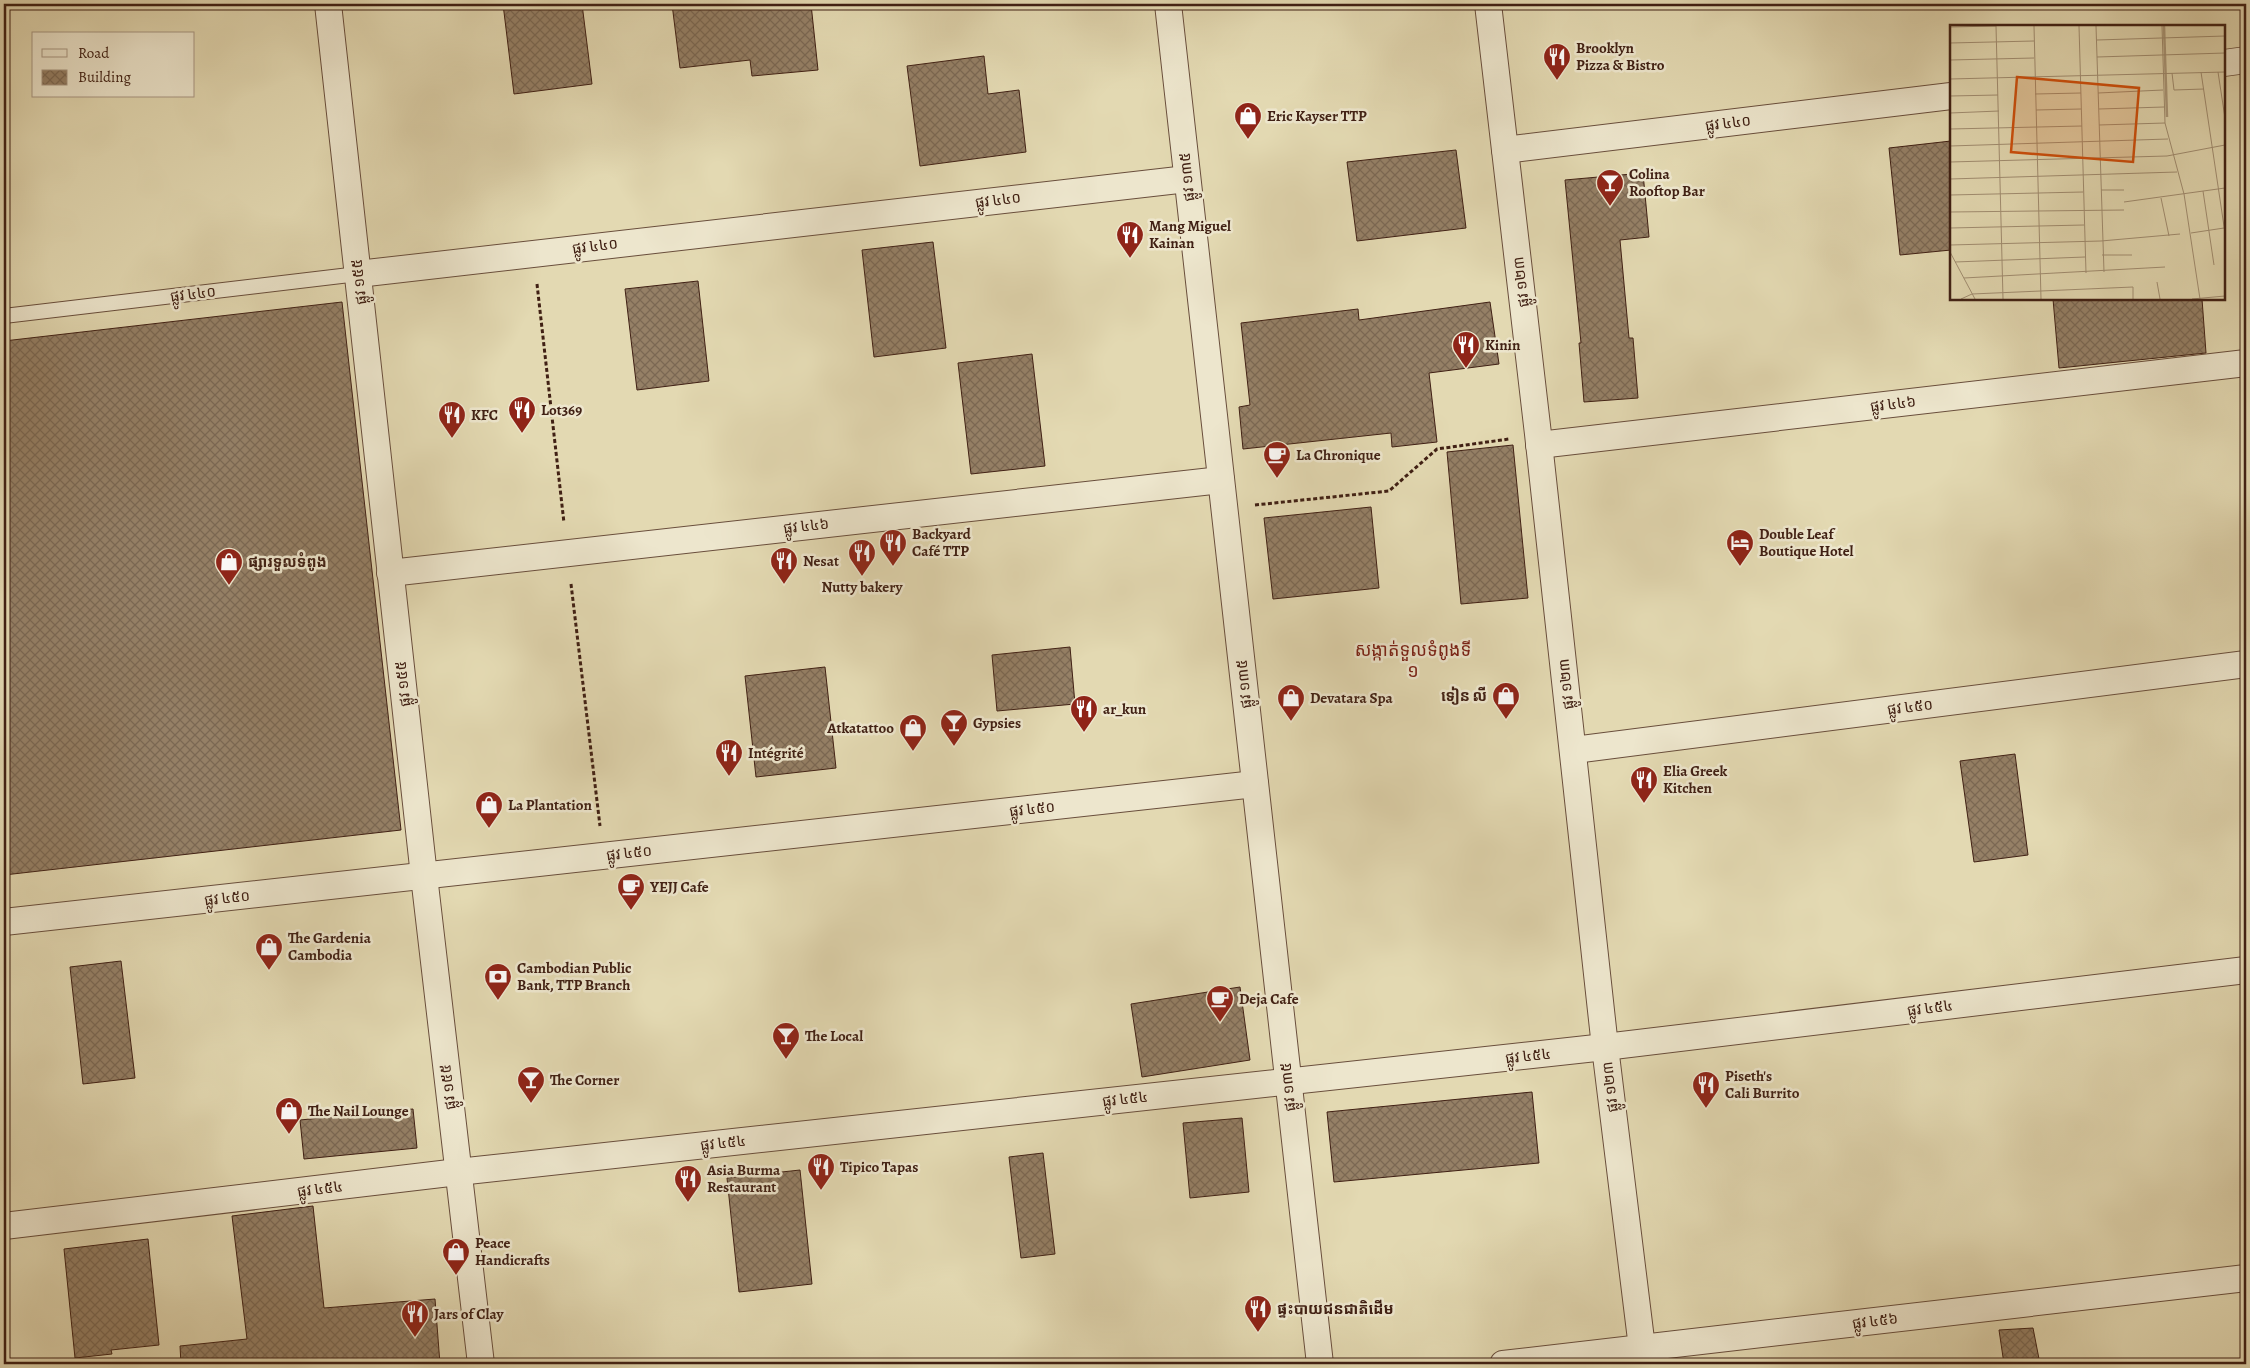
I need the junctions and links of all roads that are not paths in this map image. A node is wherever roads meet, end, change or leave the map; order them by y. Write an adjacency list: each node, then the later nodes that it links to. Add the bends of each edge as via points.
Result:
1 (328, 4): 9 (street, ផ្លូវ ១៥៥)
2 (1168, 4): 8 (street, ផ្លូវ ១៣៥)
3 (1488, 4): 7 (street, ផ្លូវ ១២៣)
4 (2246, 60): 5 (street)
5 (2225, 63)
6 (1950, 96): 7 (street, ផ្លូវ ៤៤០)
7 (1505, 150): 12 (street, ផ្លូវ ១២៣)
8 (1187, 179): 9 (street, ផ្លូវ ៤៤០); 13 (street, ផ្លូវ ១៣៥)
9 (358, 274): 10 (lane, ផ្លូវ ៤៤០); 14 (street, ផ្លូវ ១៥៥)
10 (4, 316)
11 (2246, 363): 12 (street, ផ្លូវ ៤៤៦)
12 (1539, 440): 16 (street, ផ្លូវ ១២៣)
13 (1221, 480): 14 (street, ផ្លូវ ៤៤៦); 17 (street, ផ្លូវ ១៣៥)
14 (390, 573): 18 (street, ផ្លូវ ១៥៥)
15 (2246, 664): 16 (street, ផ្លូវ ៤៥០)
16 (1574, 750): 21 (street, ផ្លូវ ១២៣)
17 (1255, 784): 18 (street, ផ្លូវ ៤៥០); 22 (street, ផ្លូវ ១៣៥)
18 (424, 876): 19 (street, ផ្លូវ ៤៥០); 23 (street, ផ្លូវ ១៥៥)
19 (4, 922)
20 (2246, 970): 21 (street, ផ្លូវ ៤៥៤)
21 (1605, 1047): 22 (street, ផ្លូវ ៤៥៤); 26 (street, ផ្លូវ ១២៣)
22 (1288, 1082): 23 (street, ផ្លូវ ៤៥៤); 28 (street, ផ្លូវ ១៣៥)
23 (458, 1172): 24 (street, ផ្លូវ ៤៥៤); 27 (street, ផ្លូវ ១៥៥)
24 (4, 1226)
25 (2246, 1278): 26 (street, ផ្លូវ ៤៥៦)
26 (1643, 1356): 29 (street, ផ្លូវ ៤៥៦)
27 (481, 1364)
28 (1320, 1364)
29 (1503, 1364)

